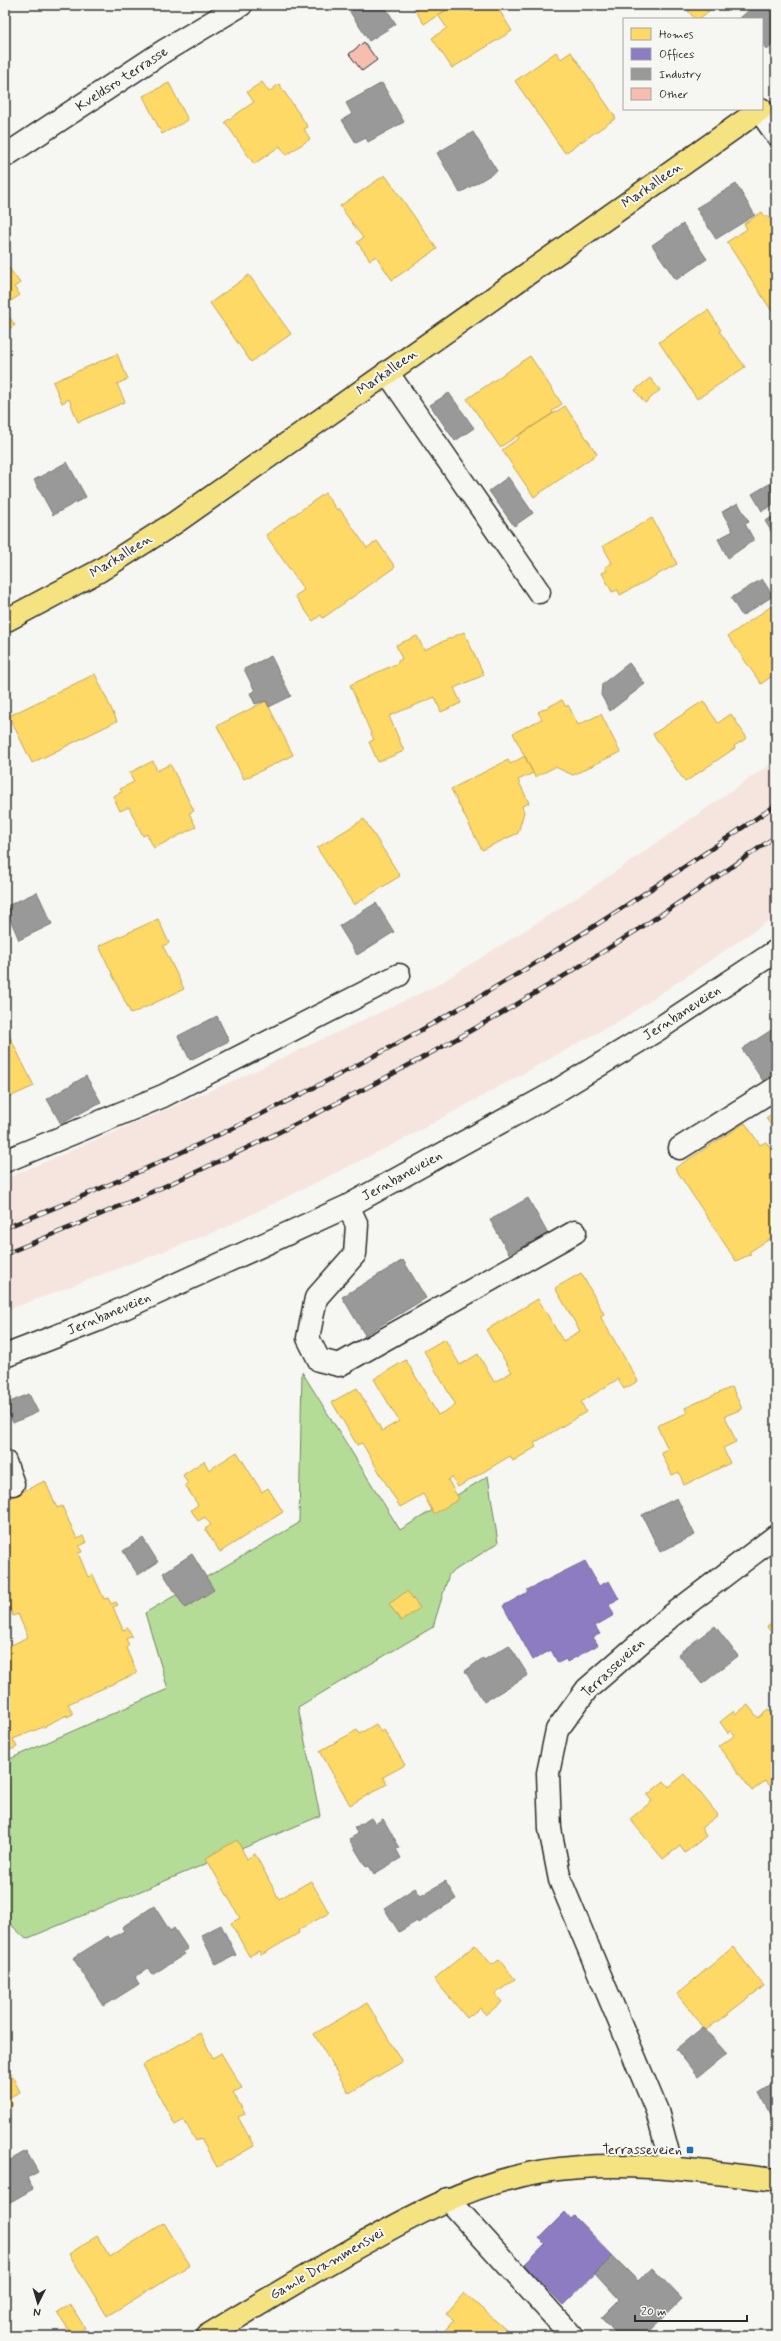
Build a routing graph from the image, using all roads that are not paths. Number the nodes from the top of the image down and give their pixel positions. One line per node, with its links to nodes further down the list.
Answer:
1 (242, 5): 5 (street, Kveldsro terrasse)
2 (765, 106): 4 (street)
3 (759, 110): 6 (main road, Markalleen)
4 (776, 134)
5 (5, 156)
6 (387, 372): 7 (street); 8 (main road, Markalleen)
7 (539, 592)
8 (5, 621)
9 (776, 951): 14 (street, Jernbaneveien)
10 (399, 975): 13 (street)
11 (776, 1088): 12 (street)
12 (680, 1148)
13 (5, 1161)
14 (348, 1206): 15 (street); 16 (street, Jernbaneveien)
15 (575, 1232)
16 (5, 1356)
17 (5, 1462): 18 (street)
18 (14, 1484)
19 (776, 1536): 20 (street, Terrasseveien)
20 (672, 2168): 21 (main road, Gamle Drammensvei); 22 (main road, Gamle Drammensvei)
21 (776, 2180)
22 (448, 2199): 23 (main road, Gamle Drammensvei); 24 (street)
23 (209, 2335)
24 (572, 2336)

